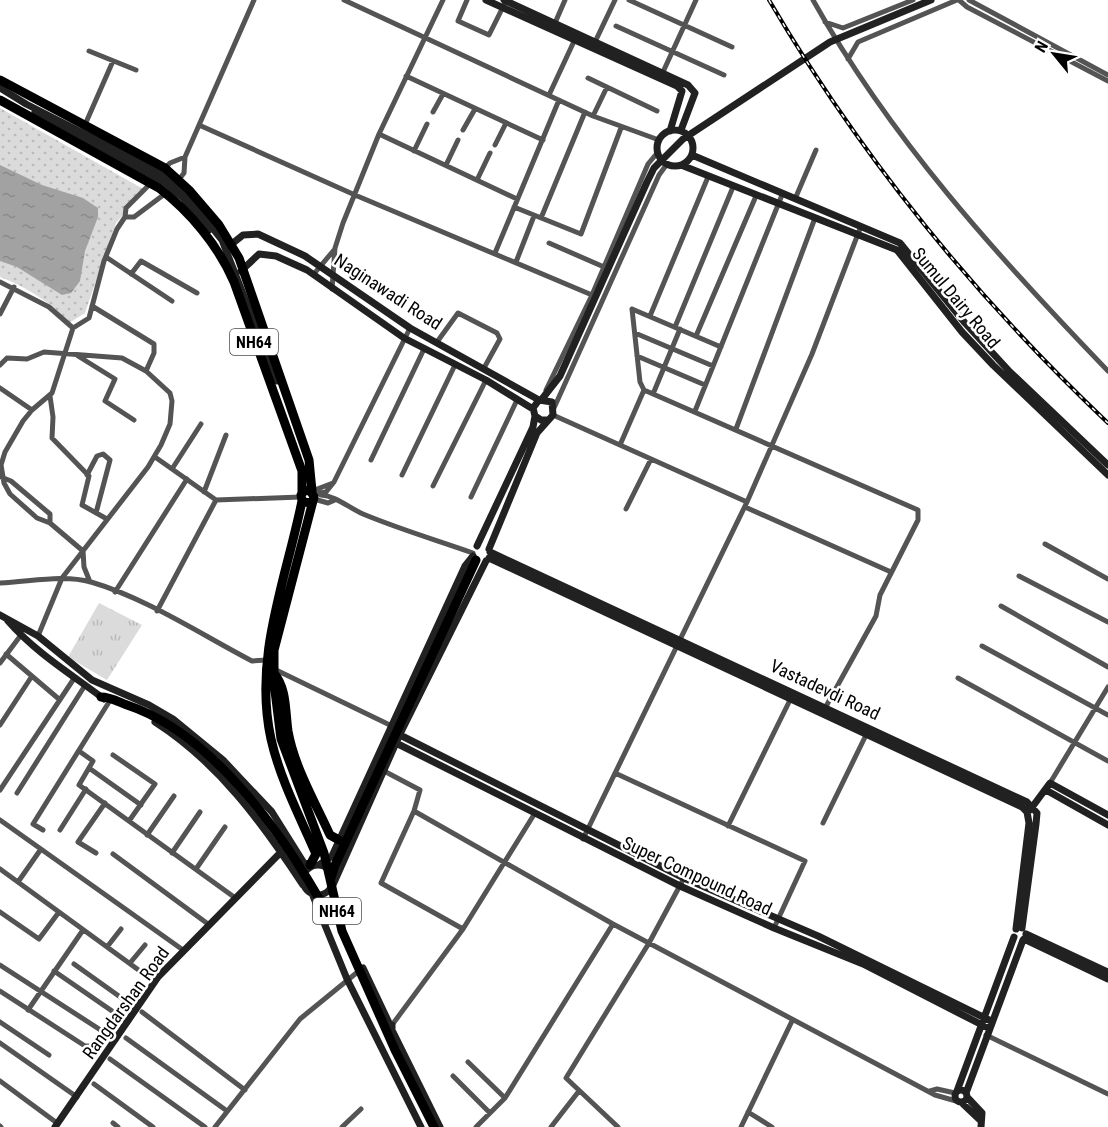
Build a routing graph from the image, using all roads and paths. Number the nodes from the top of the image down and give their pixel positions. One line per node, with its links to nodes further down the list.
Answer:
1 (254, 0): 50 (street)
2 (344, 0): 21 (street)
3 (443, 0): 21 (street)
4 (467, 0): 15 (street)
5 (486, 0): 15 (street)
6 (565, 0): 17 (street)
7 (615, 0): 22 (street)
8 (629, 0): 19 (street)
9 (696, 0): 19 (street)
10 (813, 0): 16 (street)
11 (913, 0): 16 (street)
12 (931, 0): 128 (street)
13 (958, 0): 26 (street); 35 (street)
14 (969, 0): 31 (street)
15 (504, 3): 17 (street); 20 (street)
16 (825, 22): 26 (street)
17 (555, 23): 20 (street)
18 (616, 26): 25 (street)
19 (684, 26): 23 (street); 25 (street)
20 (575, 37): 22 (street); 39 (street); 55 (street)
21 (426, 38): 32 (street); 39 (street)
22 (596, 42): 29 (street)
23 (732, 47)
24 (89, 51): 27 (street)
25 (673, 51): 29 (street); 30 (street)
26 (848, 59): 127 (street)
27 (113, 62): 28 (street); 52 (street)
28 (136, 70)
29 (663, 72): 54 (street)
30 (724, 75)
31 (1108, 75)
32 (406, 76): 38 (street); 56 (street)
33 (588, 78): 36 (street)
34 (0, 80): 52 (highway, NH64)
35 (1108, 81)
36 (607, 87): 44 (street); 47 (street)
37 (0, 88): 42 (street)
38 (443, 93): 43 (street); 45 (street)
39 (549, 95): 41 (street)
40 (0, 100): 70 (highway, NH64)
41 (559, 100): 46 (street); 58 (street)
42 (24, 103): 52 (street); 70 (street)
43 (475, 109): 48 (street); 53 (street)
44 (657, 111)
45 (433, 112)
46 (585, 112): 47 (street); 85 (street)
47 (593, 116): 51 (street)
48 (506, 123): 58 (street); 60 (street)
49 (427, 124): 62 (street)
50 (199, 125): 66 (street); 75 (street)
51 (621, 128): 59 (street); 85 (street)
52 (83, 129): 70 (highway, NH64)
53 (464, 130)
54 (681, 130): 55 (street); 65 (street)
55 (670, 131): 59 (street)
56 (379, 134): 62 (street); 75 (street)
57 (458, 140): 68 (street)
58 (543, 140): 78 (street)
59 (659, 140): 63 (street)
60 (495, 145)
61 (816, 150): 79 (street)
62 (414, 151): 68 (street)
63 (658, 152): 67 (street); 94 (street)
64 (490, 153): 72 (street)
65 (692, 155): 69 (street); 76 (street)
66 (184, 157): 70 (street); 73 (street)
67 (667, 164): 69 (street); 140 (street)
68 (446, 165): 72 (street)
69 (681, 165): 71 (street, Sumul Dairy Road)
70 (158, 175): 73 (highway, NH64); 73 (highway, NH64); 83 (street)
71 (708, 177): 74 (street, Sumul Dairy Road); 107 (street)
72 (477, 180): 78 (street)
73 (173, 186): 83 (street); 89 (highway, NH64); 89 (highway, NH64)
74 (733, 187): 77 (street, Sumul Dairy Road); 110 (street)
75 (355, 195): 88 (street); 90 (street)
76 (782, 195): 79 (street); 80 (street)
77 (756, 196): 80 (street, Sumul Dairy Road); 112 (street)
78 (518, 199): 81 (street)
79 (795, 199): 86 (street)
80 (778, 204): 84 (street, Sumul Dairy Road); 115 (street)
81 (514, 207): 82 (street); 90 (street)
82 (534, 216): 85 (street); 92 (street)
83 (125, 217): 91 (street)
84 (815, 218): 86 (street, Sumul Dairy Road); 143 (street)
85 (541, 219)
86 (860, 230): 145 (street, Sumul Dairy Road); 147 (street)
87 (549, 243): 94 (street)
88 (335, 248): 93 (street); 98 (street)
89 (225, 249): 93 (street, Naginawadi Road); 97 (highway, NH64); 97 (highway, NH64)
90 (495, 253): 92 (street)
91 (106, 257): 95 (street); 105 (street)
92 (516, 262): 103 (street)
93 (320, 265): 96 (street); 98 (street, Naginawadi Road)
94 (604, 267): 103 (street)
95 (130, 274): 102 (street); 104 (street)
96 (313, 274): 97 (street, Naginawadi Road); 101 (street, Naginawadi Road)
97 (237, 275): 153 (highway, NH64); 153 (street); 153 (highway, NH64)
98 (333, 275): 101 (street); 109 (street, Naginawadi Road)
99 (0, 282): 100 (street)
100 (14, 288): 106 (street); 108 (street)
101 (332, 289): 113 (street, Naginawadi Road)
102 (196, 293)
103 (592, 295): 136 (street)
104 (171, 301)
105 (92, 306): 108 (street); 126 (street)
106 (0, 314)
107 (650, 316): 110 (street); 111 (street)
108 (73, 328): 118 (street)
109 (410, 328): 113 (street); 114 (street, Naginawadi Road)
110 (678, 328): 112 (street); 116 (street)
111 (635, 333): 116 (street); 120 (street)
112 (696, 336): 115 (street)
113 (404, 338): 117 (street, Naginawadi Road); 161 (street)
114 (436, 342): 125 (street, Naginawadi Road); 125 (street)
115 (721, 347): 123 (street)
116 (672, 348): 123 (street); 124 (street)
117 (424, 349): 122 (street, Naginawadi Road); 150 (street)
118 (63, 353): 119 (street); 121 (street); 134 (street)
119 (76, 355): 126 (street); 141 (street)
120 (638, 356): 124 (street); 132 (street)
121 (0, 365)
122 (456, 365): 129 (street, Naginawadi Road); 155 (street)
123 (713, 366): 130 (street)
124 (664, 367): 130 (street); 133 (street)
125 (484, 368): 136 (street, Naginawadi Road)
126 (146, 371): 148 (street)
127 (1108, 371)
128 (560, 376): 136 (street); 140 (street)
129 (486, 380): 135 (street, Naginawadi Road); 159 (street)
130 (705, 385): 138 (street)
131 (0, 388): 137 (street)
132 (644, 390): 133 (street); 146 (street)
133 (653, 394): 138 (street)
134 (50, 396): 137 (street); 154 (street)
135 (517, 400): 139 (street, Naginawadi Road); 162 (street)
136 (541, 400): 139 (street); 140 (street, Naginawadi Road)
137 (32, 410): 157 (street)
138 (695, 411): 143 (street)
139 (534, 412): 140 (street, Naginawadi Road); 171 (street)
140 (552, 412): 146 (street); 172 (street)
141 (135, 420)
142 (201, 424): 152 (street)
143 (736, 429): 147 (street)
144 (226, 435): 160 (street)
145 (1069, 438): 151 (street); 156 (street, Sumul Dairy Road)
146 (620, 445): 149 (street)
147 (772, 445): 164 (street); 173 (street)
148 (155, 457): 152 (street); 167 (street)
149 (651, 459): 164 (street); 165 (street)
150 (371, 460)
151 (1108, 465)
152 (172, 469): 158 (street)
153 (306, 472): 161 (highway, NH64)
154 (87, 475): 166 (street); 166 (street)
155 (402, 475)
156 (1108, 475)
157 (1, 477): 168 (street); 168 (street)
158 (187, 479): 160 (street); 179 (street)
159 (433, 486)
160 (204, 492): 163 (street)
161 (308, 497): 163 (street); 171 (street); 189 (highway, NH64); 193 (highway, NH64)
162 (471, 497)
163 (216, 500): 181 (street)
164 (746, 505): 173 (street); 186 (street)
165 (626, 509)
166 (96, 513): 167 (street)
167 (107, 519): 170 (street)
168 (50, 523): 170 (street)
169 (1045, 544): 176 (street)
170 (83, 551): 175 (street); 177 (street)
171 (475, 554): 172 (street); 172 (street); 205 (street); 251 (highway)
172 (488, 555): 186 (street, Vastadevdi Road); 207 (street)
173 (891, 572): 202 (street)
174 (1019, 576): 183 (street)
175 (62, 578): 177 (street); 178 (street); 185 (street)
176 (1108, 579)
177 (90, 582): 179 (street)
178 (0, 583)
179 (116, 592): 181 (street)
180 (1001, 606): 191 (street)
181 (157, 611): 189 (street)
182 (3, 617): 184 (street); 185 (street)
183 (1108, 622)
184 (21, 635): 188 (street); 195 (street)
185 (38, 636): 246 (street)
186 (680, 642): 198 (street, Vastadevdi Road); 202 (street, Vastadevdi Road); 214 (street)
187 (982, 646): 201 (street)
188 (6, 654): 190 (street); 192 (street)
189 (267, 660): 193 (highway, NH64)
190 (0, 663)
191 (1108, 667)
192 (32, 676): 199 (street); 204 (street)
193 (272, 677): 205 (street); 239 (highway); 246 (highway); 251 (highway, NH64); 258 (highway, NH64)
194 (958, 678): 208 (street)
195 (73, 680): 196 (street); 199 (street)
196 (84, 687): 200 (street); 218 (street)
197 (1108, 687): 201 (street)
198 (791, 698): 202 (street, Vastadevdi Road); 232 (street)
199 (60, 700): 217 (street)
200 (109, 700): 209 (street); 241 (street); 258 (highway)
201 (1095, 709): 203 (street); 208 (street)
202 (824, 710): 206 (street, Vastadevdi Road); 222 (street, Vastadevdi Road)
203 (1108, 715)
204 (0, 725)
205 (392, 726): 207 (street); 239 (street)
206 (867, 733): 226 (street, Vastadevdi Road); 230 (street)
207 (400, 736): 213 (street); 225 (street, Super Compound Road); 234 (street, Super Compound Road)
208 (1076, 743): 211 (street); 215 (street)
209 (79, 751): 212 (street); 235 (street)
210 (113, 755): 221 (street)
211 (1108, 761)
212 (89, 768): 216 (street); 221 (street)
213 (384, 771): 223 (street); 251 (street)
214 (615, 772): 232 (street); 234 (street)
215 (1048, 787): 222 (street); 227 (street); 231 (street)
216 (86, 789): 220 (street); 236 (street)
217 (0, 790)
218 (17, 793)
219 (174, 796): 237 (street)
220 (105, 803): 229 (street); 242 (street)
221 (141, 805): 229 (street)
222 (1033, 807): 226 (street); 266 (street)
223 (414, 811): 245 (street); 264 (street)
224 (200, 813): 243 (street)
225 (535, 813): 238 (street, Super Compound Road); 245 (street)
226 (1027, 813): 266 (street)
227 (1108, 815)
228 (0, 820): 240 (street)
229 (129, 821): 237 (street)
230 (823, 823)
231 (1108, 825)
232 (728, 826): 259 (street)
233 (225, 827): 248 (street)
234 (587, 829): 238 (street); 249 (street, Super Compound Road)
235 (43, 830)
236 (60, 830)
237 (147, 835): 243 (street)
238 (582, 839): 253 (street, Super Compound Road)
239 (339, 840): 246 (street)
240 (41, 849): 250 (street); 270 (street)
241 (281, 852): 252 (street); 255 (street, Rangdarshan Road)
242 (96, 853)
243 (172, 853): 248 (street)
244 (113, 854): 260 (street)
245 (505, 864): 261 (street); 264 (street)
246 (315, 865): 251 (street); 252 (street)
247 (0, 869): 250 (street)
248 (196, 869): 255 (street)
249 (684, 878): 253 (street); 259 (street, Super Compound Road)
250 (18, 882): 257 (street)
251 (332, 884): 254 (street); 274 (street); 318 (highway, NH64)
252 (303, 885): 254 (street)
253 (680, 886): 262 (street, Super Compound Road); 267 (street)
254 (313, 895): 278 (street)
255 (234, 897): 260 (street, Rangdarshan Road)
256 (0, 912): 257 (street)
257 (59, 912): 265 (street)
258 (333, 918): 317 (highway, NH64)
259 (779, 918): 262 (street); 284 (street, Super Compound Road)
260 (208, 924): 270 (street, Rangdarshan Road)
261 (613, 924): 267 (street); 305 (street)
262 (774, 928): 284 (street, Super Compound Road)
263 (121, 929): 269 (street)
264 (463, 929): 288 (street)
265 (83, 930): 269 (street); 275 (street)
266 (1021, 934): 276 (street); 277 (street); 284 (street); 289 (street)
267 (649, 943): 285 (street); 301 (street)
268 (145, 945): 271 (street)
269 (107, 947): 271 (street)
270 (183, 950): 279 (street, Rangdarshan Road)
271 (130, 963): 279 (street)
272 (74, 964): 283 (street)
273 (0, 965): 280 (street)
274 (363, 968): 278 (street); 288 (street)
275 (54, 971): 280 (street); 287 (street)
276 (1108, 972)
277 (1108, 979)
278 (347, 980): 300 (street); 316 (street)
279 (155, 982): 283 (street, Rangdarshan Road)
280 (41, 990): 282 (street); 290 (street)
281 (0, 991): 282 (street)
282 (28, 1010): 290 (street)
283 (140, 1010): 287 (street, Rangdarshan Road); 300 (street)
284 (981, 1020): 289 (street, Super Compound Road); 303 (street)
285 (792, 1021): 303 (street); 308 (street)
286 (0, 1022): 294 (street)
287 (128, 1022): 292 (street, Rangdarshan Road)
288 (392, 1026): 319 (street)
289 (988, 1028): 302 (street); 303 (street)
290 (104, 1033): 292 (street)
291 (126, 1038): 307 (street)
292 (116, 1040): 304 (street, Rangdarshan Road)
293 (0, 1043): 304 (street)
294 (49, 1055)
295 (110, 1059): 314 (street)
296 (468, 1062): 305 (street)
297 (453, 1076): 309 (street)
298 (0, 1081): 311 (street)
299 (94, 1084): 313 (street)
300 (244, 1090): 307 (street)
301 (579, 1091): 321 (street); 322 (street)
302 (1107, 1092)
303 (961, 1096): 310 (street)
304 (77, 1097): 311 (street, Rangdarshan Road)
305 (505, 1098): 309 (street)
306 (361, 1109): 312 (street)
307 (227, 1111): 315 (street)
308 (748, 1112): 323 (street); 324 (street)
309 (490, 1113): 320 (street)
310 (981, 1124)
311 (56, 1125)
312 (346, 1126)
313 (153, 1127)
314 (205, 1127)
315 (215, 1127)
316 (421, 1127)
317 (428, 1127)
318 (435, 1127)
319 (440, 1127)
320 (477, 1127)
321 (550, 1127)
322 (618, 1127)
323 (741, 1127)
324 (772, 1127)

